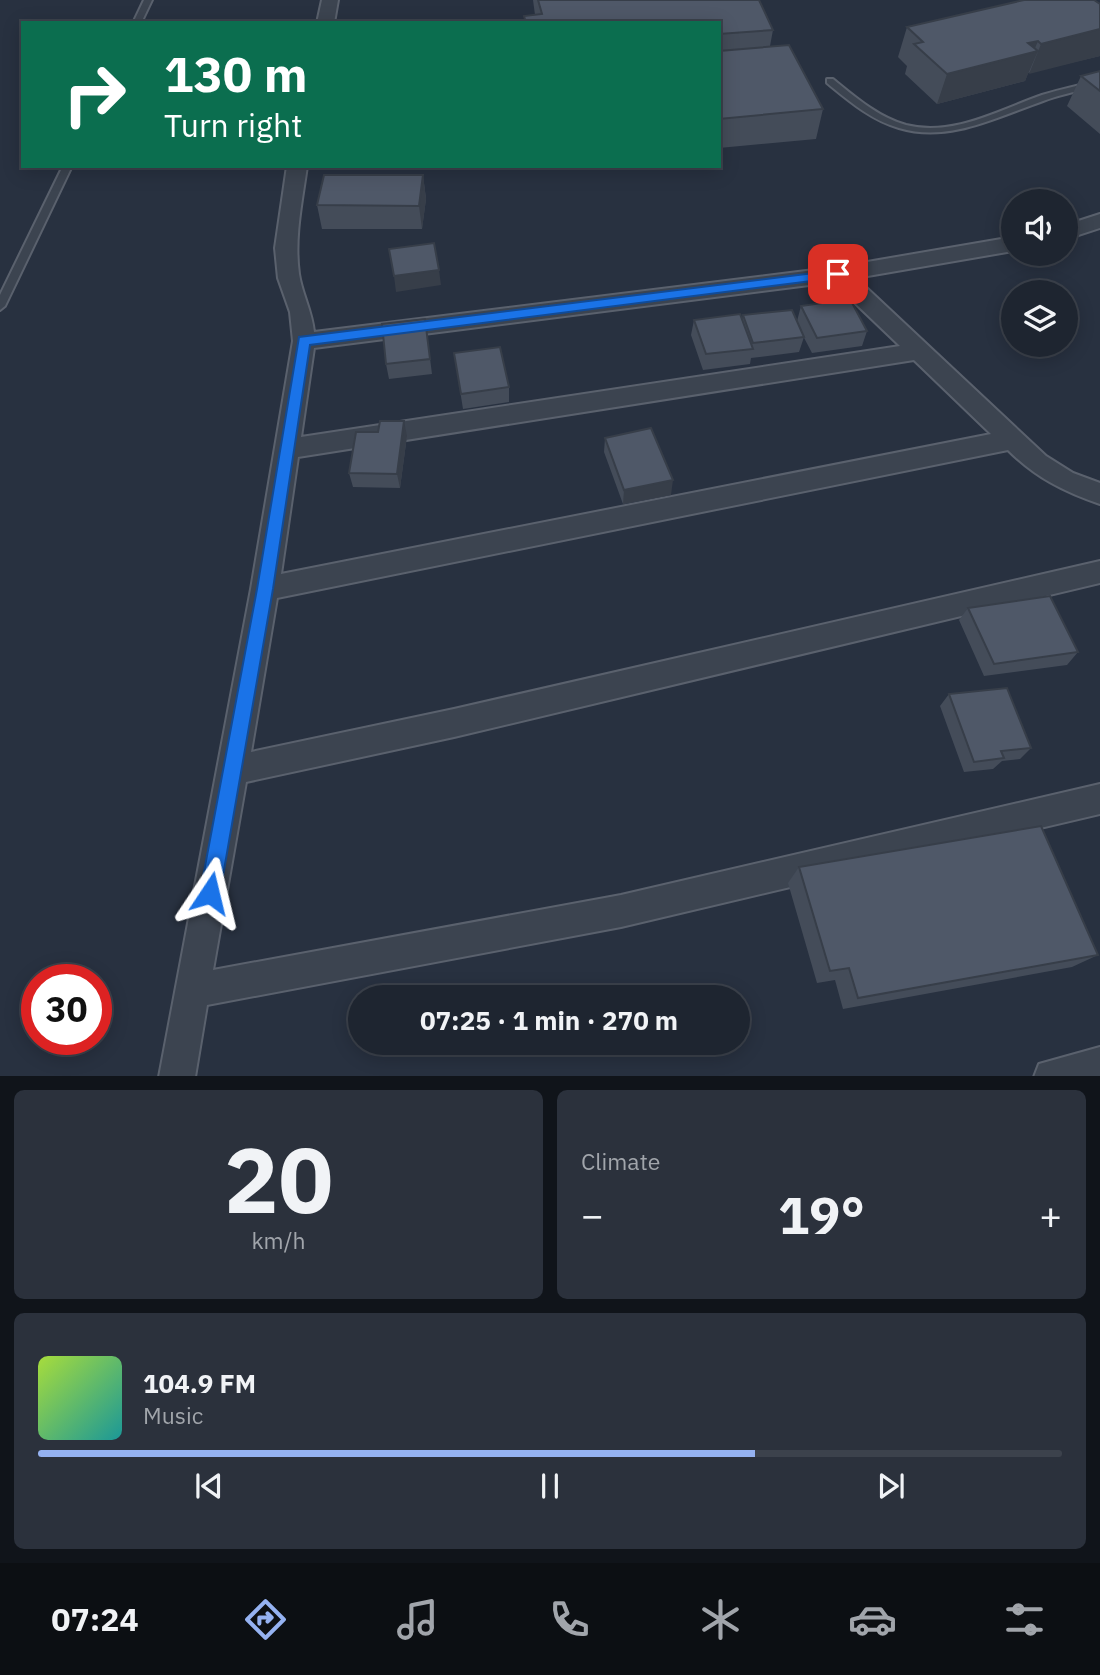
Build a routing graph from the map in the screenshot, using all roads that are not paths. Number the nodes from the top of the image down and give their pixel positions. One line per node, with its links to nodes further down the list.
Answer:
1 (148, 0): 3 (lane)
2 (330, 0): 4 (street)
3 (138, 21)
4 (325, 21)
5 (830, 81): 6 (lane)
6 (1100, 83)
7 (67, 168): 13 (lane)
8 (297, 168): 14 (street)
9 (1100, 221): 10 (street)
10 (1078, 228)
11 (1001, 246): 12 (street)
12 (838, 274): 14 (street); 15 (street)
13 (0, 306)
14 (304, 341): 17 (street)
15 (920, 351): 16 (street); 17 (street)
16 (1010, 440): 18 (street); 20 (street)
17 (288, 449): 20 (street)
18 (1100, 494)
19 (1100, 572): 21 (street)
20 (265, 589): 21 (street)
21 (232, 770): 23 (street)
22 (1100, 799): 23 (street)
23 (192, 991): 25 (street)
24 (1100, 1065): 26 (street)
25 (177, 1076)
26 (1052, 1076)

